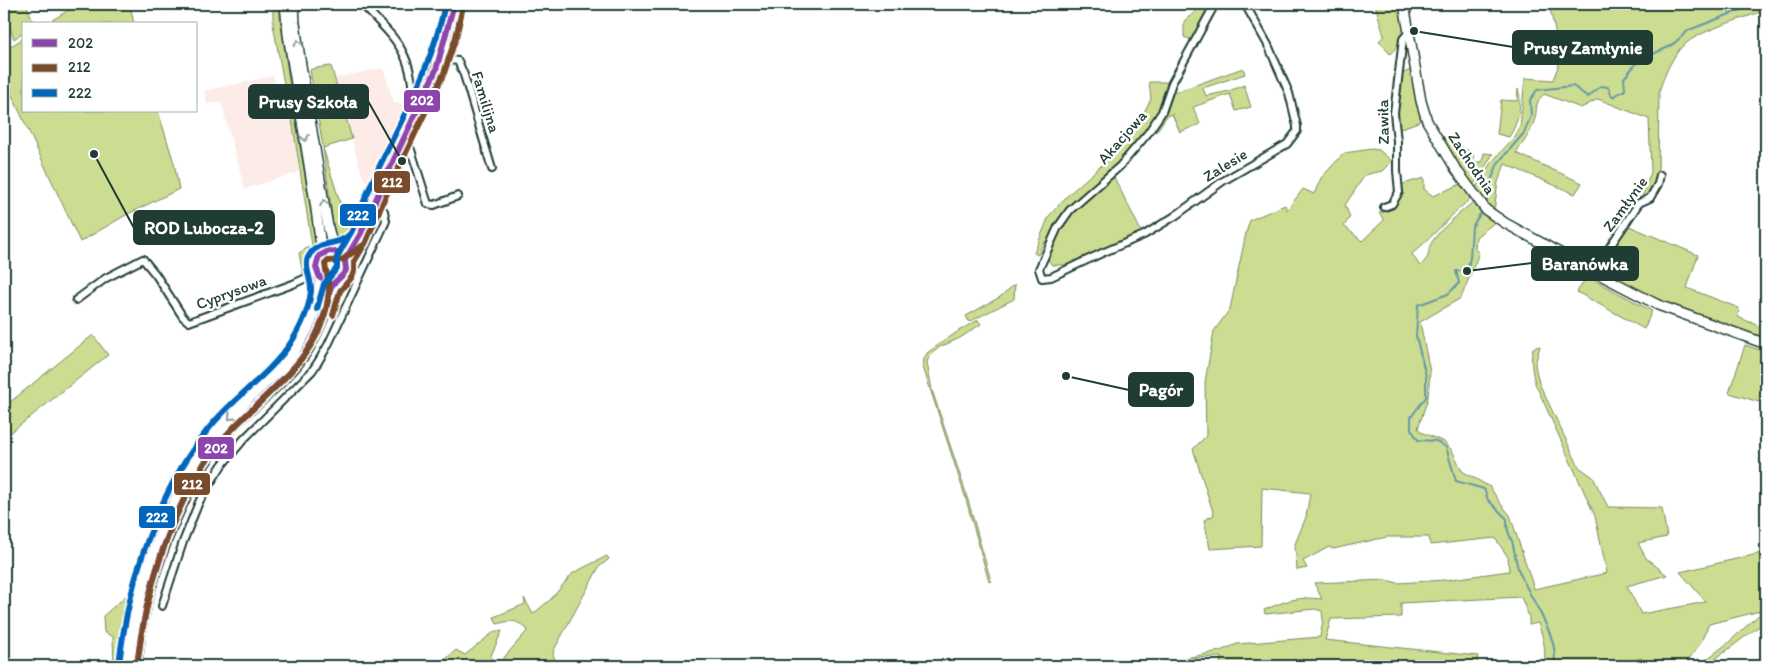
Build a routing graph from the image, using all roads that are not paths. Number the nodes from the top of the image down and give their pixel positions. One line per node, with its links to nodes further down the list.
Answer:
1 (285, 4): 19 (main road, one-way to 19)
2 (294, 4): 18 (main road, one-way to 2)
3 (362, 4): 10 (street)
4 (454, 4): 9 (main road)
5 (1215, 4): 23 (street, Akacjowa)
6 (1245, 4): 23 (street, Zalesie)
7 (1404, 4): 8 (main road, Zachodnia)
8 (1409, 32): 16 (street, Zawiła); 21 (main road, Zachodnia)
9 (440, 59): 10 (main road); 12 (street, Familijna)
10 (418, 110): 11 (main road)
11 (402, 143): 14 (street); 15 (main road)
12 (492, 170)
13 (1660, 175): 21 (street, Zamłynie)
14 (458, 196)
15 (373, 204): 17 (main road); 27 (street)
16 (1384, 207)
17 (357, 240): 18 (main road); 20 (main road)
18 (336, 252): 19 (main road); 20 (main road)
19 (322, 254): 22 (main road)
20 (345, 260): 24 (main road)
21 (1589, 269): 26 (main road, Zachodnia)
22 (319, 275): 24 (main road); 25 (street, Cyprysowa); 28 (main road, one-way to 28)
23 (1042, 278)
24 (336, 281): 29 (main road)
25 (76, 300)
26 (1766, 344)
27 (162, 606)
28 (128, 666)
29 (137, 666)

